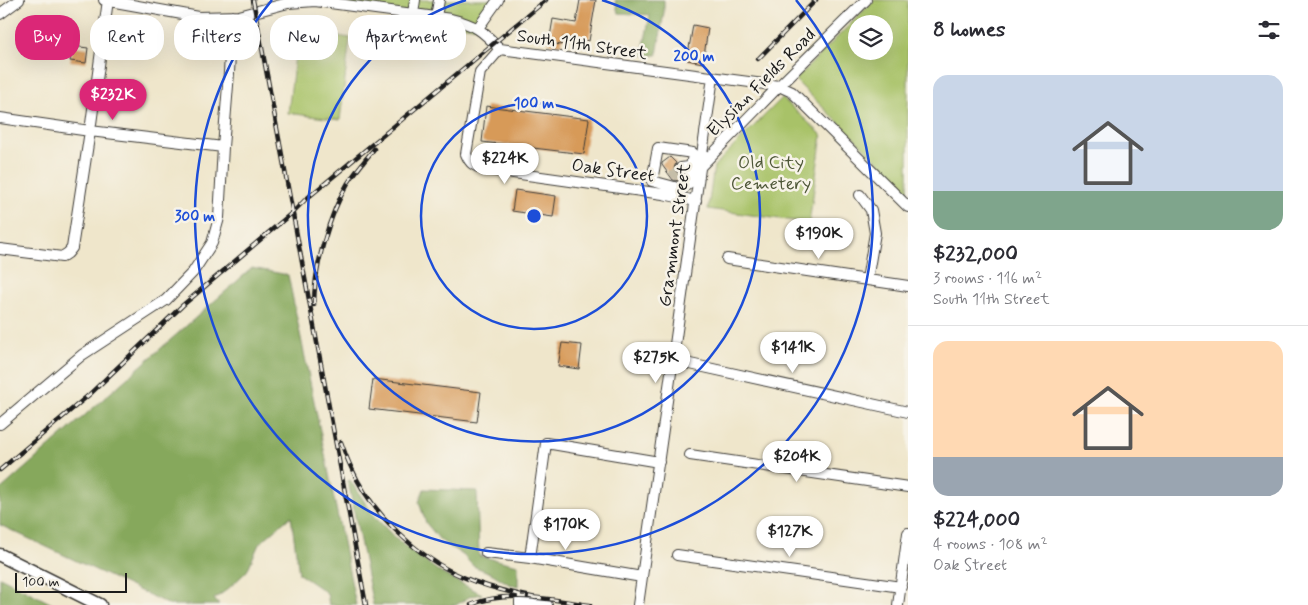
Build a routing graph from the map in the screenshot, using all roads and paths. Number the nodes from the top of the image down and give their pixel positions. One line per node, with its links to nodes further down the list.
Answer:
1 (19, 0): 12 (street)
2 (104, 0): 3 (street)
3 (108, 0): 14 (street); 25 (street)
4 (393, 0): 11 (street)
5 (415, 0): 13 (street)
6 (439, 0): 17 (street)
7 (498, 0): 19 (street)
8 (866, 0): 23 (street, Elysian Fields Road)
9 (288, 2): 10 (street); 15 (street)
10 (369, 4): 11 (street)
11 (391, 11): 13 (street)
12 (0, 14)
13 (413, 14): 16 (street)
14 (188, 15)
15 (242, 15)
16 (421, 15)
17 (436, 15)
18 (466, 22): 19 (street)
19 (478, 28): 20 (street)
20 (500, 49): 22 (street, South 11th Street); 29 (street, Oak Street)
21 (230, 60): 26 (street)
22 (713, 78): 23 (street, South 11th Street); 27 (street, Grammont Street)
23 (779, 86): 27 (street, Elysian Fields Road); 32 (street)
24 (0, 118): 25 (street)
25 (90, 131): 26 (street); 33 (street)
26 (223, 147): 39 (street)
27 (696, 166): 28 (street); 29 (street); 29 (street); 31 (street, Grammont Street)
28 (681, 168)
29 (667, 185): 31 (street, Oak Street)
30 (860, 195): 35 (street)
31 (696, 201): 37 (street, Grammont Street)
32 (908, 207)
33 (0, 249)
34 (727, 259): 35 (street)
35 (867, 280): 36 (street)
36 (908, 286)
37 (672, 360): 38 (street); 41 (street, Grammont Street)
38 (908, 412)
39 (0, 424)
40 (690, 455): 42 (street)
41 (659, 462): 47 (street); 48 (street, Grammont Street)
42 (908, 487)
43 (908, 535): 49 (street)
44 (486, 553): 47 (street)
45 (0, 555): 51 (main road)
46 (677, 555): 49 (street)
47 (530, 558): 48 (street)
48 (642, 577): 53 (street, Grammont Street)
49 (901, 587): 54 (street)
50 (520, 603): 52 (street)
51 (100, 605)
52 (547, 605)
53 (638, 605)
54 (898, 605)

